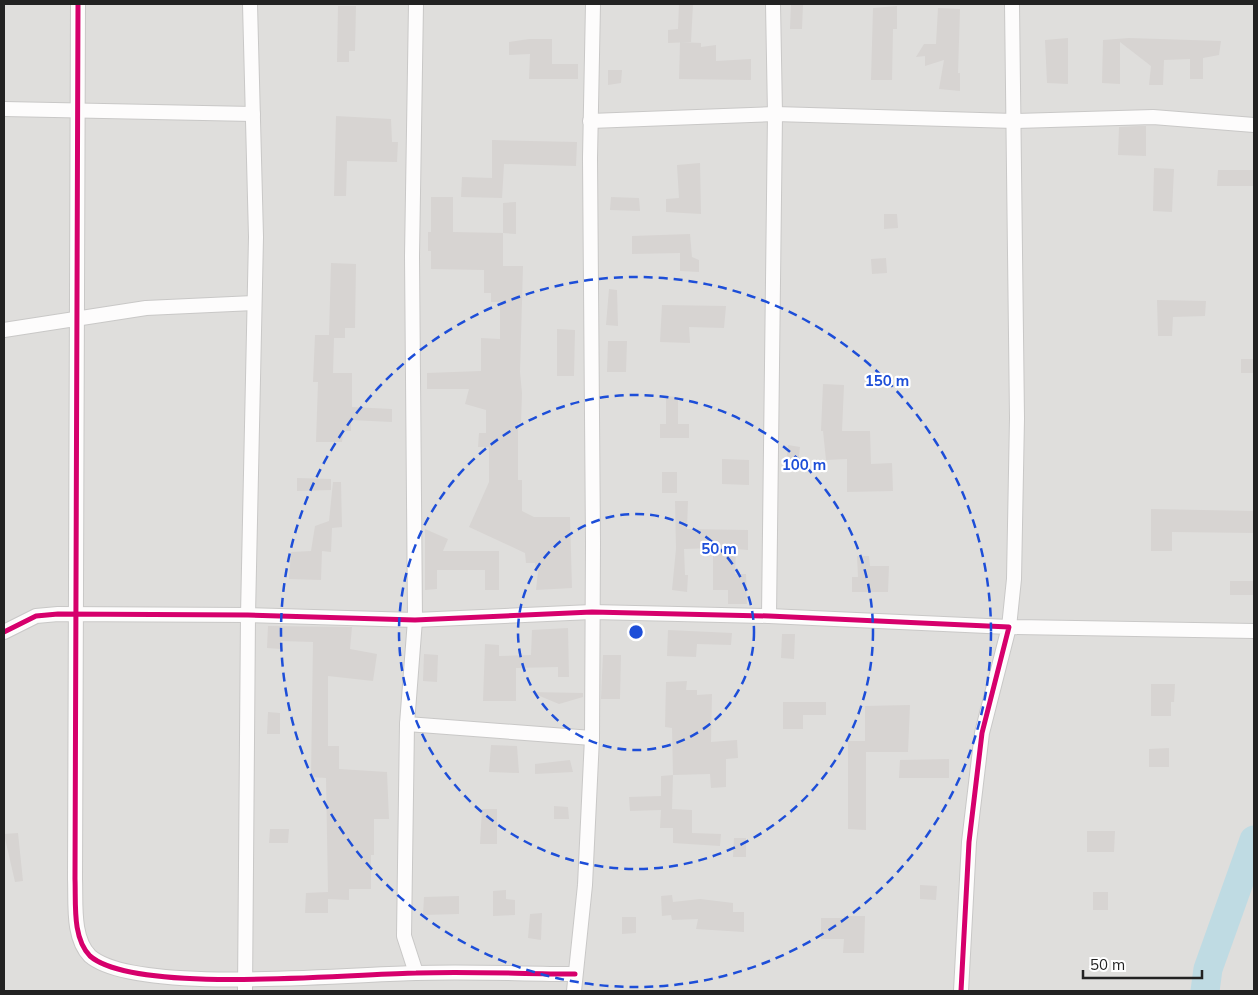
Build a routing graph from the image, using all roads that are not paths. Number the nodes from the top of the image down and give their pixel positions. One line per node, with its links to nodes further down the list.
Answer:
1 (78, 4): 8 (street)
2 (250, 4): 9 (street)
3 (416, 4): 21 (street)
4 (593, 4): 11 (street)
5 (772, 4): 10 (street)
6 (1012, 4): 12 (street)
7 (4, 109): 8 (street)
8 (76, 110): 9 (street); 15 (street)
9 (254, 114): 14 (street)
10 (774, 114): 11 (street); 12 (street); 20 (street)
11 (590, 120): 17 (street)
12 (1014, 121): 13 (street); 22 (street)
13 (1254, 125)
14 (254, 303): 15 (street); 19 (street)
15 (78, 320): 16 (street); 18 (street)
16 (4, 330)
17 (592, 612): 20 (street); 21 (street); 26 (street)
18 (75, 614): 19 (street); 24 (street); 29 (street)
19 (248, 615): 21 (street); 29 (street)
20 (769, 616): 22 (street)
21 (415, 620): 25 (street)
22 (1009, 627): 23 (street); 31 (street)
23 (1254, 631)
24 (4, 632)
25 (407, 724): 26 (street); 27 (street)
26 (592, 738): 28 (street)
27 (416, 973): 28 (street); 29 (street)
28 (575, 974): 30 (street)
29 (245, 987)
30 (574, 991)
31 (961, 991)

